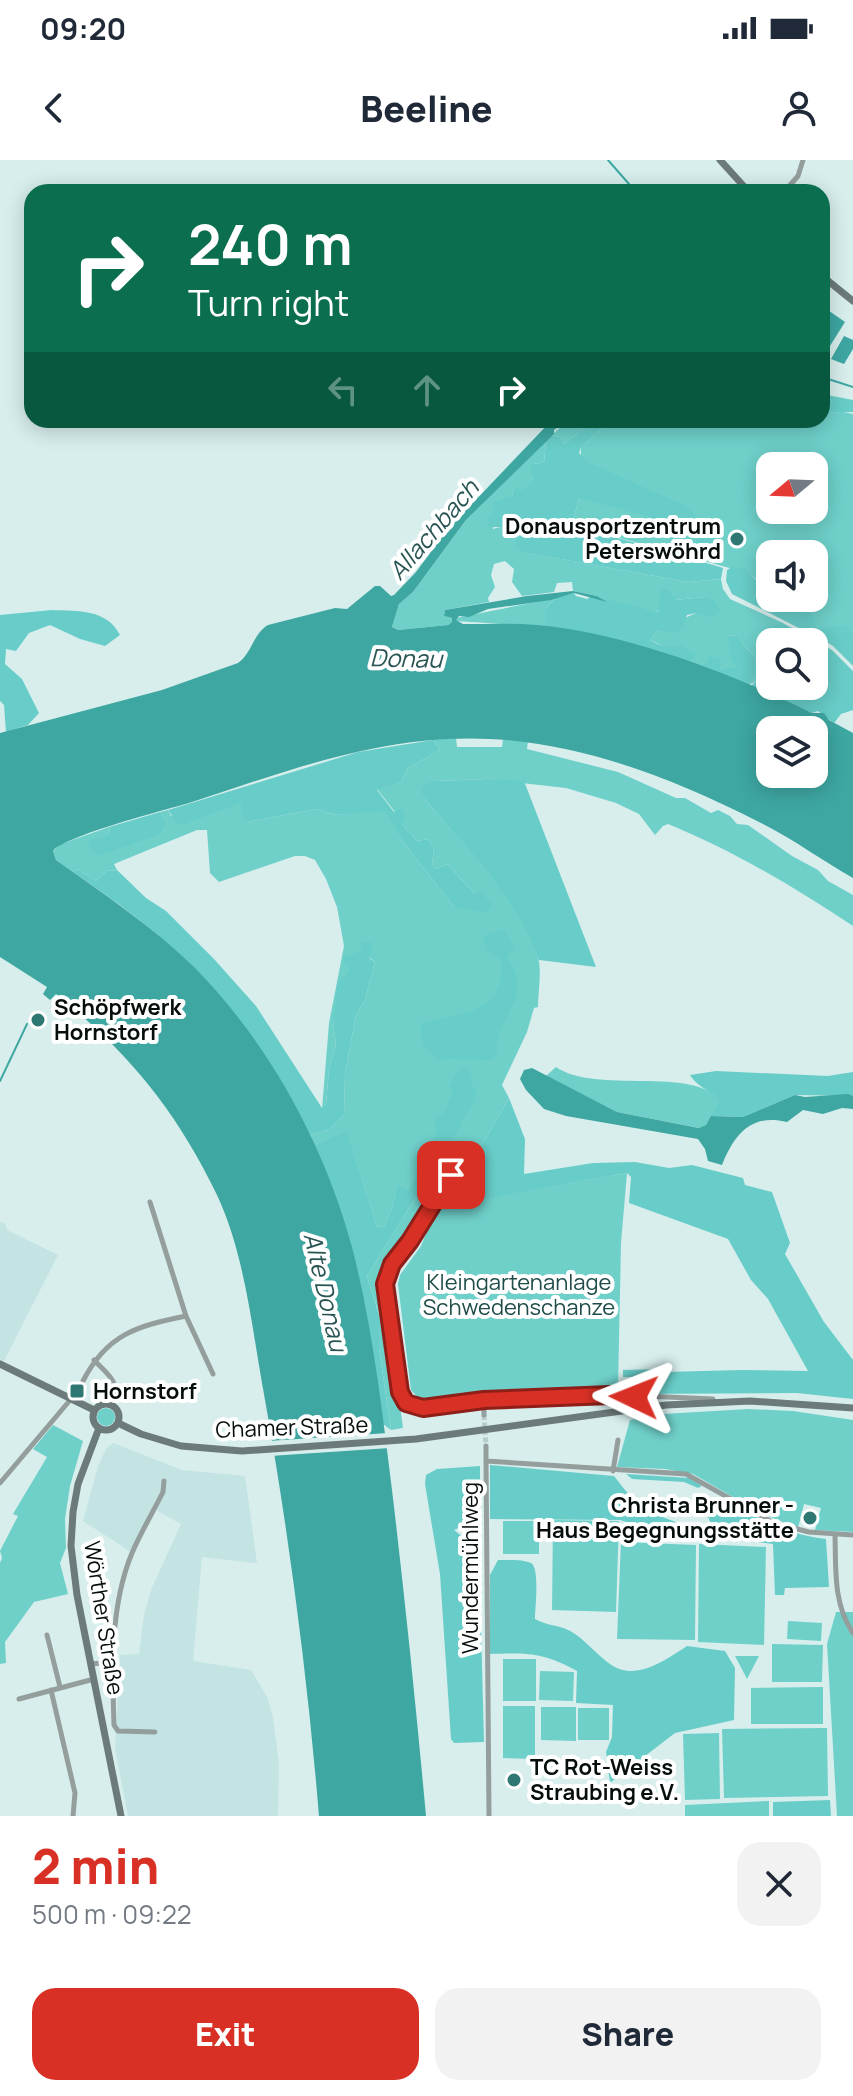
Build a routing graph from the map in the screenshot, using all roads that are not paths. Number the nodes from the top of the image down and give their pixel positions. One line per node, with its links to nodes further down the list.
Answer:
1 (720, 160): 3 (main road)
2 (803, 160): 4 (street)
3 (742, 184)
4 (791, 184)
5 (830, 282): 6 (main road)
6 (853, 301)
7 (451, 1175): 15 (street)
8 (150, 1202): 9 (street)
9 (186, 1316): 10 (street); 12 (street)
10 (94, 1360): 13 (street); 17 (street)
11 (0, 1364): 14 (main road)
12 (213, 1374)
13 (83, 1381)
14 (71, 1399): 19 (main road); 28 (street)
15 (484, 1400): 16 (street); 20 (street)
16 (750, 1401): 18 (main road, Chamer Straße); 21 (main road, Chamer Straße)
17 (111, 1405): 19 (main road); 21 (main road)
18 (853, 1408)
19 (92, 1409): 22 (main road)
20 (484, 1415)
21 (118, 1423): 22 (main road)
22 (99, 1428): 34 (main road, Wörther Straße)
23 (618, 1440): 26 (street)
24 (486, 1446): 25 (street)
25 (486, 1461): 26 (street, Wundermühlweg); 42 (street, Wundermühlweg)
26 (613, 1471): 29 (street, Wundermühlweg)
27 (164, 1481): 33 (street)
28 (0, 1483)
29 (835, 1535): 30 (street, Wundermühlweg); 31 (street)
30 (853, 1535)
31 (853, 1633)
32 (47, 1635): 36 (street)
33 (113, 1662): 34 (street); 39 (street)
34 (91, 1664): 35 (main road, Wörther Straße)
35 (94, 1679): 36 (street); 41 (main road, Wörther Straße)
36 (60, 1687): 37 (street)
37 (51, 1690): 38 (street); 40 (street)
38 (19, 1699)
39 (155, 1732)
40 (73, 1816)
41 (121, 1816)
42 (489, 1816)

